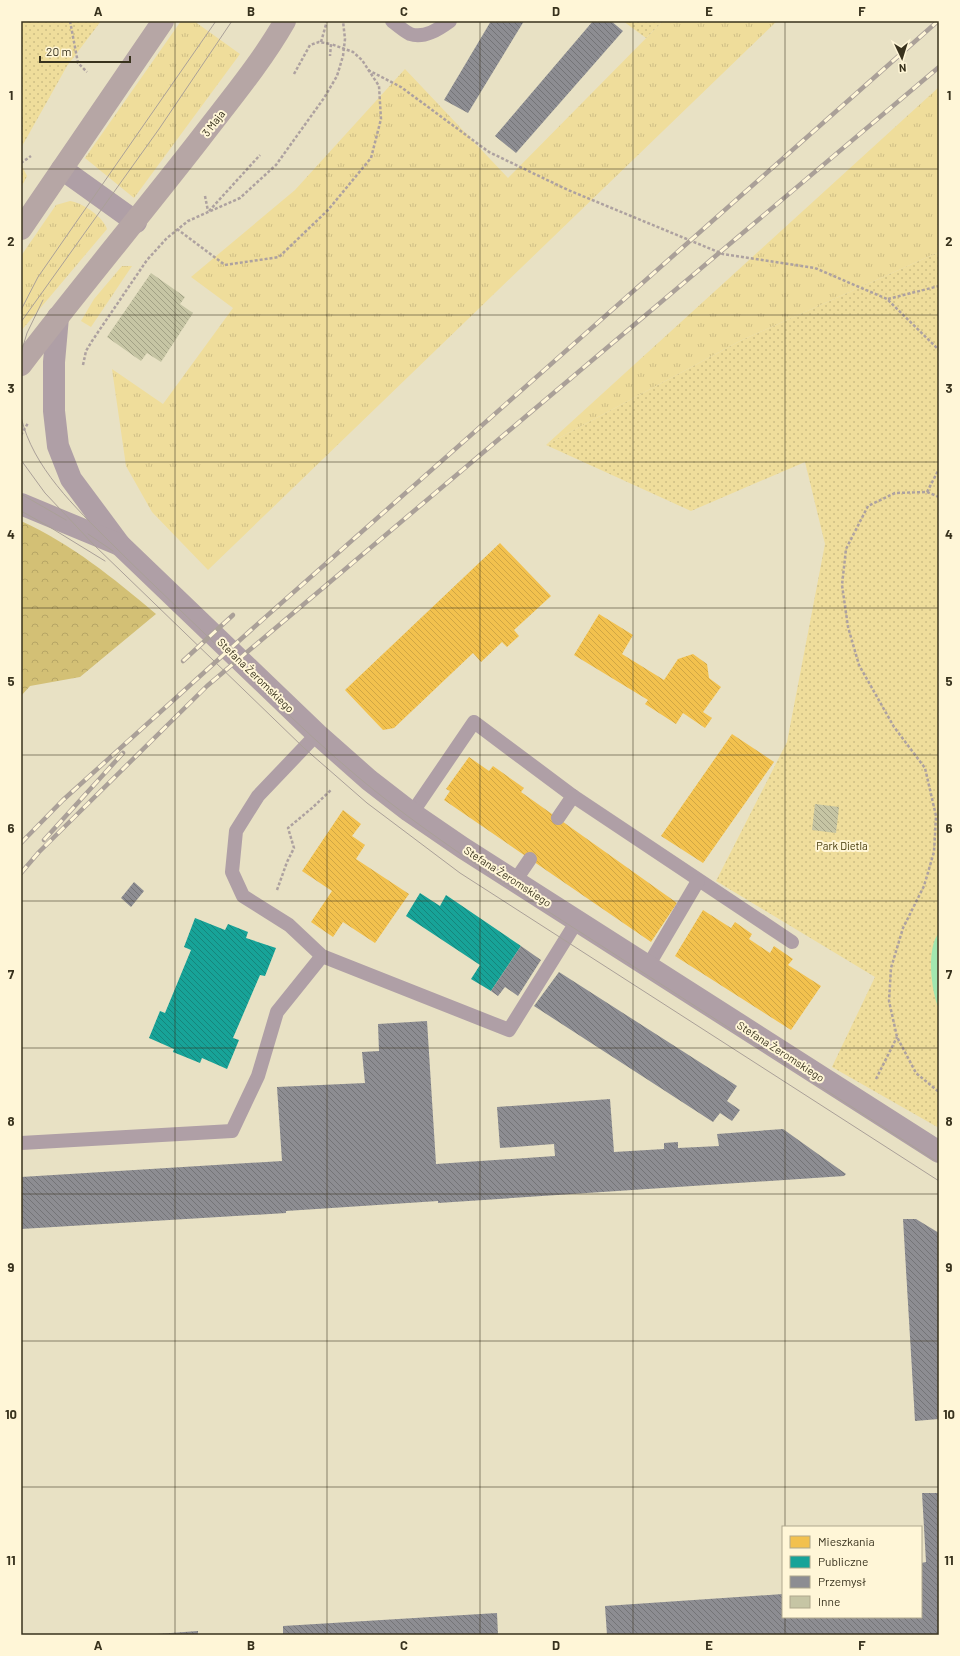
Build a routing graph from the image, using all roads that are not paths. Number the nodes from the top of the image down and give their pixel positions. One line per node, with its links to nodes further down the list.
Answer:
1 (163, 21): 5 (main road)
2 (285, 21): 6 (main road, 3 Maja)
3 (392, 21): 4 (lane)
4 (450, 21)
5 (62, 169): 6 (street); 7 (main road)
6 (136, 222): 8 (main road, 3 Maja)
7 (21, 229)
8 (58, 317): 9 (main road, 3 Maja); 11 (street, Stefana Żeromskiego)
9 (21, 365)
10 (21, 504): 11 (street, Stefana Żeromskiego)
11 (120, 545): 12 (street, Stefana Żeromskiego)
12 (317, 734): 14 (street, Stefana Żeromskiego); 21 (lane)
13 (573, 796): 14 (lane); 15 (lane); 18 (lane)
14 (412, 813): 17 (street, Stefana Żeromskiego)
15 (558, 818)
16 (530, 859): 17 (lane)
17 (515, 881): 19 (street, Stefana Żeromskiego)
18 (698, 881): 20 (lane); 22 (lane)
19 (578, 921): 21 (lane); 22 (street, Stefana Żeromskiego)
20 (792, 942)
21 (322, 956): 23 (lane)
22 (648, 966): 24 (street, Stefana Żeromskiego)
23 (21, 1142)
24 (939, 1152)

